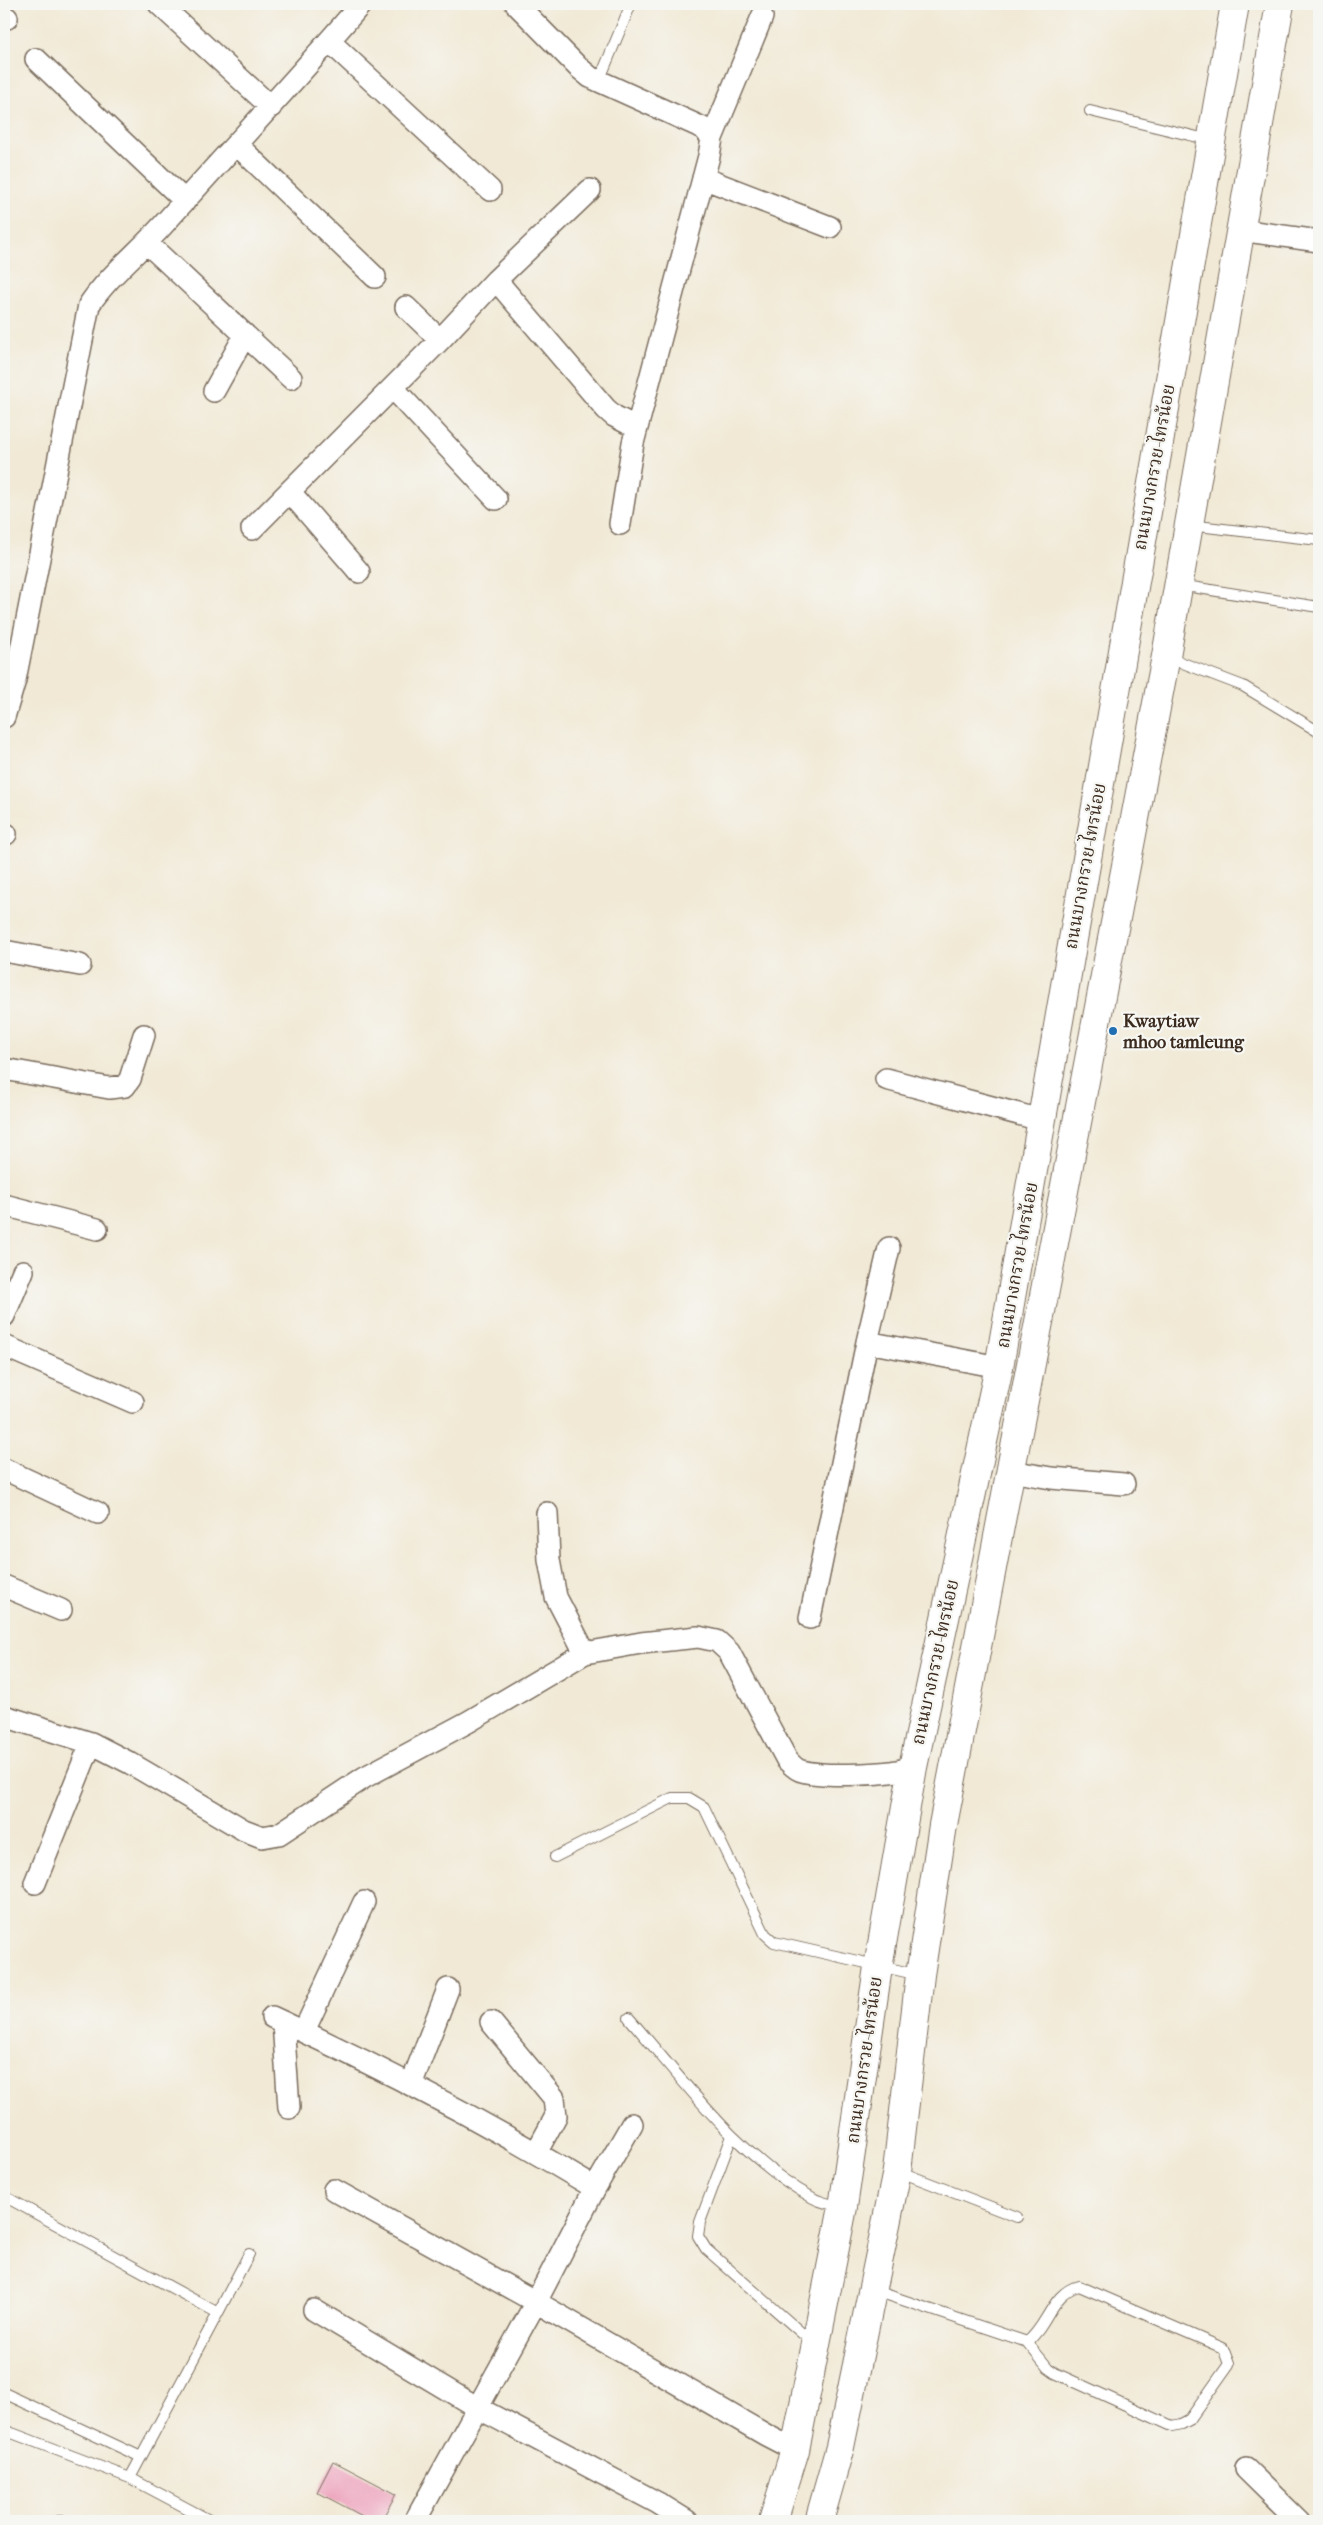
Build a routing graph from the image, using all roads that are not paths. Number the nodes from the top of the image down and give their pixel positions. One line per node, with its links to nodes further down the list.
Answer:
1 (159, 4): 11 (street)
2 (361, 4): 8 (street)
3 (516, 4): 10 (street)
4 (631, 4): 10 (lane)
5 (1233, 13): 7 (main road); 14 (main road, ถนนบางกรวย-ไทรน้อย)
6 (762, 17): 13 (street)
7 (1277, 17): 21 (main road, ถนนบางกรวย-ไทรน้อย)
8 (329, 41): 11 (street); 17 (street)
9 (36, 59): 19 (street)
10 (599, 81): 13 (street)
11 (271, 107): 15 (street)
12 (1090, 111): 14 (lane)
13 (712, 138): 16 (street)
14 (1211, 140): 50 (main road, ถนนบางกรวย-ไทรน้อย)
15 (236, 144): 19 (street); 24 (street)
16 (703, 178): 20 (street); 32 (street)
17 (490, 190)
18 (590, 190): 25 (street)
19 (185, 201): 23 (street)
20 (830, 227)
21 (1240, 230): 22 (street); 36 (main road, ถนนบางกรวย-ไทรน้อย)
22 (1319, 241)
23 (147, 243): 27 (street); 43 (street)
24 (375, 277)
25 (496, 280): 28 (street); 32 (street)
26 (406, 307): 28 (street)
27 (245, 335): 29 (street); 31 (street)
28 (440, 340): 30 (street)
29 (291, 378)
30 (393, 388): 33 (street); 34 (street)
31 (214, 391)
32 (637, 428): 35 (street)
33 (290, 492): 37 (street); 39 (street)
34 (496, 499)
35 (620, 524)
36 (1188, 525): 38 (lane); 40 (main road, ถนนบางกรวย-ไทรน้อย)
37 (252, 530)
38 (1319, 540)
39 (359, 572)
40 (1178, 585): 41 (lane); 42 (main road, ถนนบางกรวย-ไทรน้อย)
41 (1319, 607)
42 (1166, 656): 44 (lane); 61 (main road, ถนนบางกรวย-ไทรน้อย)
43 (4, 717)
44 (1319, 732)
45 (4, 951): 46 (street)
46 (80, 965)
47 (144, 1035): 48 (street)
48 (4, 1069)
49 (886, 1079): 50 (street)
50 (1041, 1120): 58 (main road, ถนนบางกรวย-ไทรน้อย)
51 (4, 1205): 52 (street)
52 (97, 1229)
53 (889, 1248): 56 (street)
54 (23, 1272): 55 (street)
55 (4, 1316)
56 (867, 1342): 58 (street); 67 (street)
57 (4, 1346): 59 (street)
58 (999, 1367): 71 (main road, ถนนบางกรวย-ไทรน้อย)
59 (133, 1402)
60 (4, 1469): 63 (street)
61 (1011, 1472): 62 (street); 76 (main road, ถนนบางกรวย-ไทรน้อย)
62 (1124, 1484)
63 (98, 1513)
64 (547, 1513): 68 (street)
65 (4, 1586): 66 (street)
66 (61, 1610)
67 (810, 1618)
68 (585, 1654): 70 (street); 71 (street)
69 (4, 1716): 70 (street)
70 (91, 1743): 73 (street)
71 (912, 1767): 75 (main road, ถนนบางกรวย-ไทรน้อย)
72 (555, 1857): 75 (lane)
73 (35, 1883)
74 (364, 1902): 80 (street)
75 (878, 1967): 76 (lane); 90 (main road, ถนนบางกรวย-ไทรน้อย)
76 (920, 1975): 86 (main road, ถนนบางกรวย-ไทรน้อย)
77 (448, 1989): 81 (street)
78 (629, 2018): 84 (lane)
79 (491, 2022): 85 (street)
80 (304, 2031): 81 (street); 82 (street)
81 (411, 2085): 85 (street)
82 (289, 2108)
83 (632, 2124): 87 (street)
84 (732, 2136): 90 (lane); 98 (lane)
85 (536, 2153): 87 (street)
86 (897, 2171): 91 (lane); 93 (main road, ถนนบางกรวย-ไทรน้อย)
87 (595, 2188): 94 (street)
88 (334, 2190): 94 (street)
89 (4, 2196): 96 (lane)
90 (843, 2207): 98 (main road, ถนนบางกรวย-ไทรน้อย)
91 (1017, 2217)
92 (249, 2254): 96 (lane)
93 (872, 2290): 97 (lane); 112 (main road, ถนนบางกรวย-ไทรน้อย)
94 (536, 2302): 100 (street); 102 (street)
95 (314, 2310): 100 (street)
96 (218, 2313): 103 (lane)
97 (1027, 2342): 97 (lane)
98 (816, 2345): 102 (main road, ถนนบางกรวย-ไทรน้อย)
99 (4, 2393): 103 (lane)
100 (478, 2408): 109 (street); 110 (street)
101 (4, 2430): 105 (lane)
102 (795, 2450): 111 (main road, ถนนบางกรวย-ไทรน้อย)
103 (141, 2457): 105 (lane)
104 (1246, 2469): 113 (street)
105 (130, 2478): 108 (lane)
106 (58, 2521): 107 (lane)
107 (71, 2521)
108 (211, 2521)
109 (416, 2521)
110 (687, 2521)
111 (773, 2521)
112 (819, 2521)
113 (1299, 2521)

